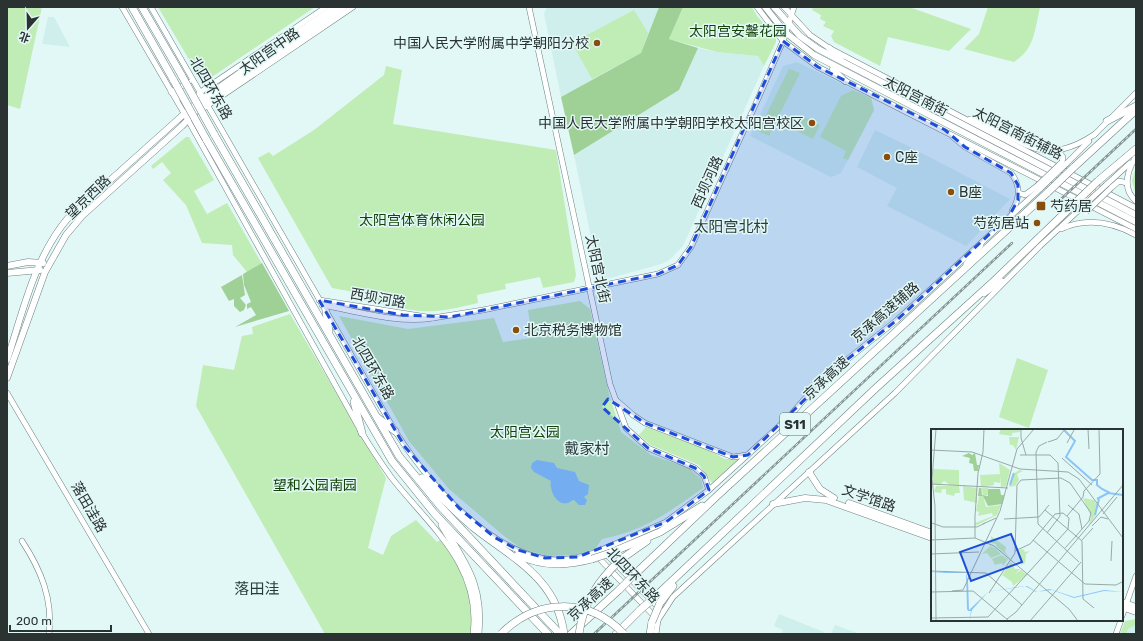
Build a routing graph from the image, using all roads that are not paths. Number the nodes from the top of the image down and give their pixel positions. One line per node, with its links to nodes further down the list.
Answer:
1 (122, 7): 28 (street)
2 (132, 7): 79 (highway, 北四环东路, bridge)
3 (142, 7): 76 (highway, 北四环东路, bridge)
4 (151, 7): 26 (street, 北四环东路)
5 (326, 7): 18 (street, 太阳宫中路)
6 (335, 7): 20 (main road, 太阳宫中路)
7 (344, 7): 23 (main road, 太阳宫中路)
8 (354, 7): 21 (street, 太阳宫中路)
9 (529, 7): 72 (street, 太阳宫北街)
10 (756, 7): 19 (street)
11 (765, 7): 17 (main road, 太阳宫南街)
12 (774, 7): 16 (main road, 太阳宫南街)
13 (784, 7): 15 (street, 太阳宫南街辅路)
14 (794, 7): 15 (street, 西坝河路)
15 (791, 16): 16 (street, 西坝河路); 22 (street, 太阳宫南街辅路)
16 (788, 24): 17 (street, 西坝河路); 25 (main road, 太阳宫南街)
17 (785, 32): 19 (street, 西坝河路); 24 (main road, 太阳宫南街)
18 (286, 34): 20 (street); 32 (street, 太阳宫中路)
19 (783, 41): 27 (street); 72 (street, 西坝河路)
20 (277, 47): 32 (main road, 太阳宫中路)
21 (294, 48): 23 (street); 32 (street, 太阳宫中路)
22 (829, 48): 25 (main road); 29 (street, 太阳宫南街辅路)
23 (274, 54): 32 (main road, 太阳宫中路)
24 (829, 64): 27 (main road); 52 (main road, 太阳宫南街)
25 (846, 65): 31 (main road, 太阳宫南街)
26 (192, 80): 28 (street); 32 (street, 北四环东路)
27 (845, 81): 41 (street)
28 (171, 92): 34 (street); 36 (street)
29 (913, 92): 31 (street); 37 (street, 太阳宫南街辅路)
30 (1136, 93): 39 (street, 京承高速辅路)
31 (906, 95): 48 (main road, 太阳宫南街)
32 (204, 101): 34 (main road); 34 (street, 太阳宫中路); 40 (street, 北四环东路)
33 (1136, 106): 39 (highway)
34 (194, 108): 36 (main road, 望京西路); 38 (main road, 望京西路); 40 (street)
35 (1136, 110): 70 (highway, 京承高速 / S11, bridge)
36 (184, 114): 38 (street); 64 (main road, 望京西路)
37 (958, 116): 45 (street); 48 (street, 太阳宫南街辅路)
38 (188, 120): 42 (street); 65 (main road, 望京西路)
39 (1108, 121): 43 (street, 京承高速辅路)
40 (216, 122): 42 (street); 73 (street, 北四环东路)
41 (945, 130): 52 (street); 53 (street)
42 (195, 134): 84 (street)
43 (1095, 134): 45 (street); 47 (street, 京承高速辅路)
44 (1136, 149): 74 (highway, S11, bridge)
45 (1053, 152): 47 (street)
46 (1135, 158): 49 (street); 51 (street)
47 (1064, 163): 50 (street, 京承高速辅路, bridge)
48 (1078, 181): 55 (street, 太阳宫南街辅路); 56 (main road, 太阳宫南街)
49 (1127, 183): 51 (street); 54 (street)
50 (1039, 187): 53 (street); 57 (street, 京承高速辅路)
51 (1108, 187): 58 (street, bridge); 61 (street, bridge)
52 (1068, 190): 59 (main road, 太阳宫南街); 60 (street)
53 (1019, 193): 57 (street)
54 (1136, 201)
55 (1136, 208)
56 (1136, 215)
57 (1009, 216): 62 (street, 京承高速辅路)
58 (1093, 222): 61 (street); 63 (street)
59 (1136, 222)
60 (1136, 229)
61 (1055, 232): 71 (street)
62 (987, 236): 70 (street); 85 (street, 京承高速辅路)
63 (1136, 236)
64 (39, 262): 65 (main road); 66 (main road); 67 (main road, 望京西路)
65 (48, 265): 68 (main road, 望京西路)
66 (7, 266)
67 (37, 269): 68 (main road); 69 (main road); 77 (main road, 望京西路)
68 (45, 272): 78 (main road, 望京西路)
69 (7, 273)
70 (959, 273): 89 (highway, 京承高速 / S11)
71 (1014, 273): 74 (street); 87 (street)
72 (590, 288): 73 (street, 西坝河路); 81 (street, 太阳宫北街)
73 (320, 302): 75 (street, 北四环东路)
74 (967, 306): 100 (highway, S11)
75 (326, 312): 76 (highway); 83 (street, 北四环东路)
76 (330, 337): 82 (highway, 北四环东路)
77 (7, 360)
78 (7, 378)
79 (351, 392): 84 (highway); 91 (highway)
80 (7, 393): 109 (street, 落田洼路)
81 (616, 400): 85 (street); 88 (street, 太阳宫北街)
82 (375, 416): 83 (highway); 86 (highway, 北四环东路)
83 (395, 431): 98 (street, 北四环东路)
84 (362, 433): 110 (street)
85 (748, 455): 88 (street, 京承高速辅路)
86 (399, 456): 97 (highway); 114 (highway, 北四环东路)
87 (809, 472): 90 (street); 93 (main road, 文学馆路)
88 (709, 490): 96 (street, 京承高速辅路)
89 (718, 495): 92 (highway); 107 (highway, 京承高速 / S11, bridge)
90 (773, 504): 94 (main road, 文学馆路); 103 (street)
91 (434, 512): 111 (highway); 113 (highway)
92 (660, 532): 98 (highway, bridge); 107 (highway, bridge)
93 (931, 533)
94 (931, 538)
95 (22, 541): 108 (street)
96 (602, 549): 98 (street, 京承高速辅路); 103 (street)
97 (506, 550): 98 (highway); 115 (highway)
98 (593, 556): 105 (street, 北四环东路)
99 (1136, 576): 101 (street)
100 (657, 600): 105 (highway, bridge); 116 (highway, S11, bridge)
101 (1124, 605): 102 (main road); 104 (main road)
102 (1136, 607)
103 (663, 611): 105 (street)
104 (1136, 612)
105 (655, 621): 118 (highway); 119 (street, 北四环东路)
106 (1121, 621): 120 (street)
107 (575, 633)
108 (49, 634)
109 (149, 634)
110 (473, 634)
111 (478, 634)
112 (501, 634): 117 (highway, bridge)
113 (548, 634)
114 (560, 634)
115 (564, 634)
116 (616, 634)
117 (624, 634)
118 (650, 634)
119 (656, 634)
120 (1116, 634)

